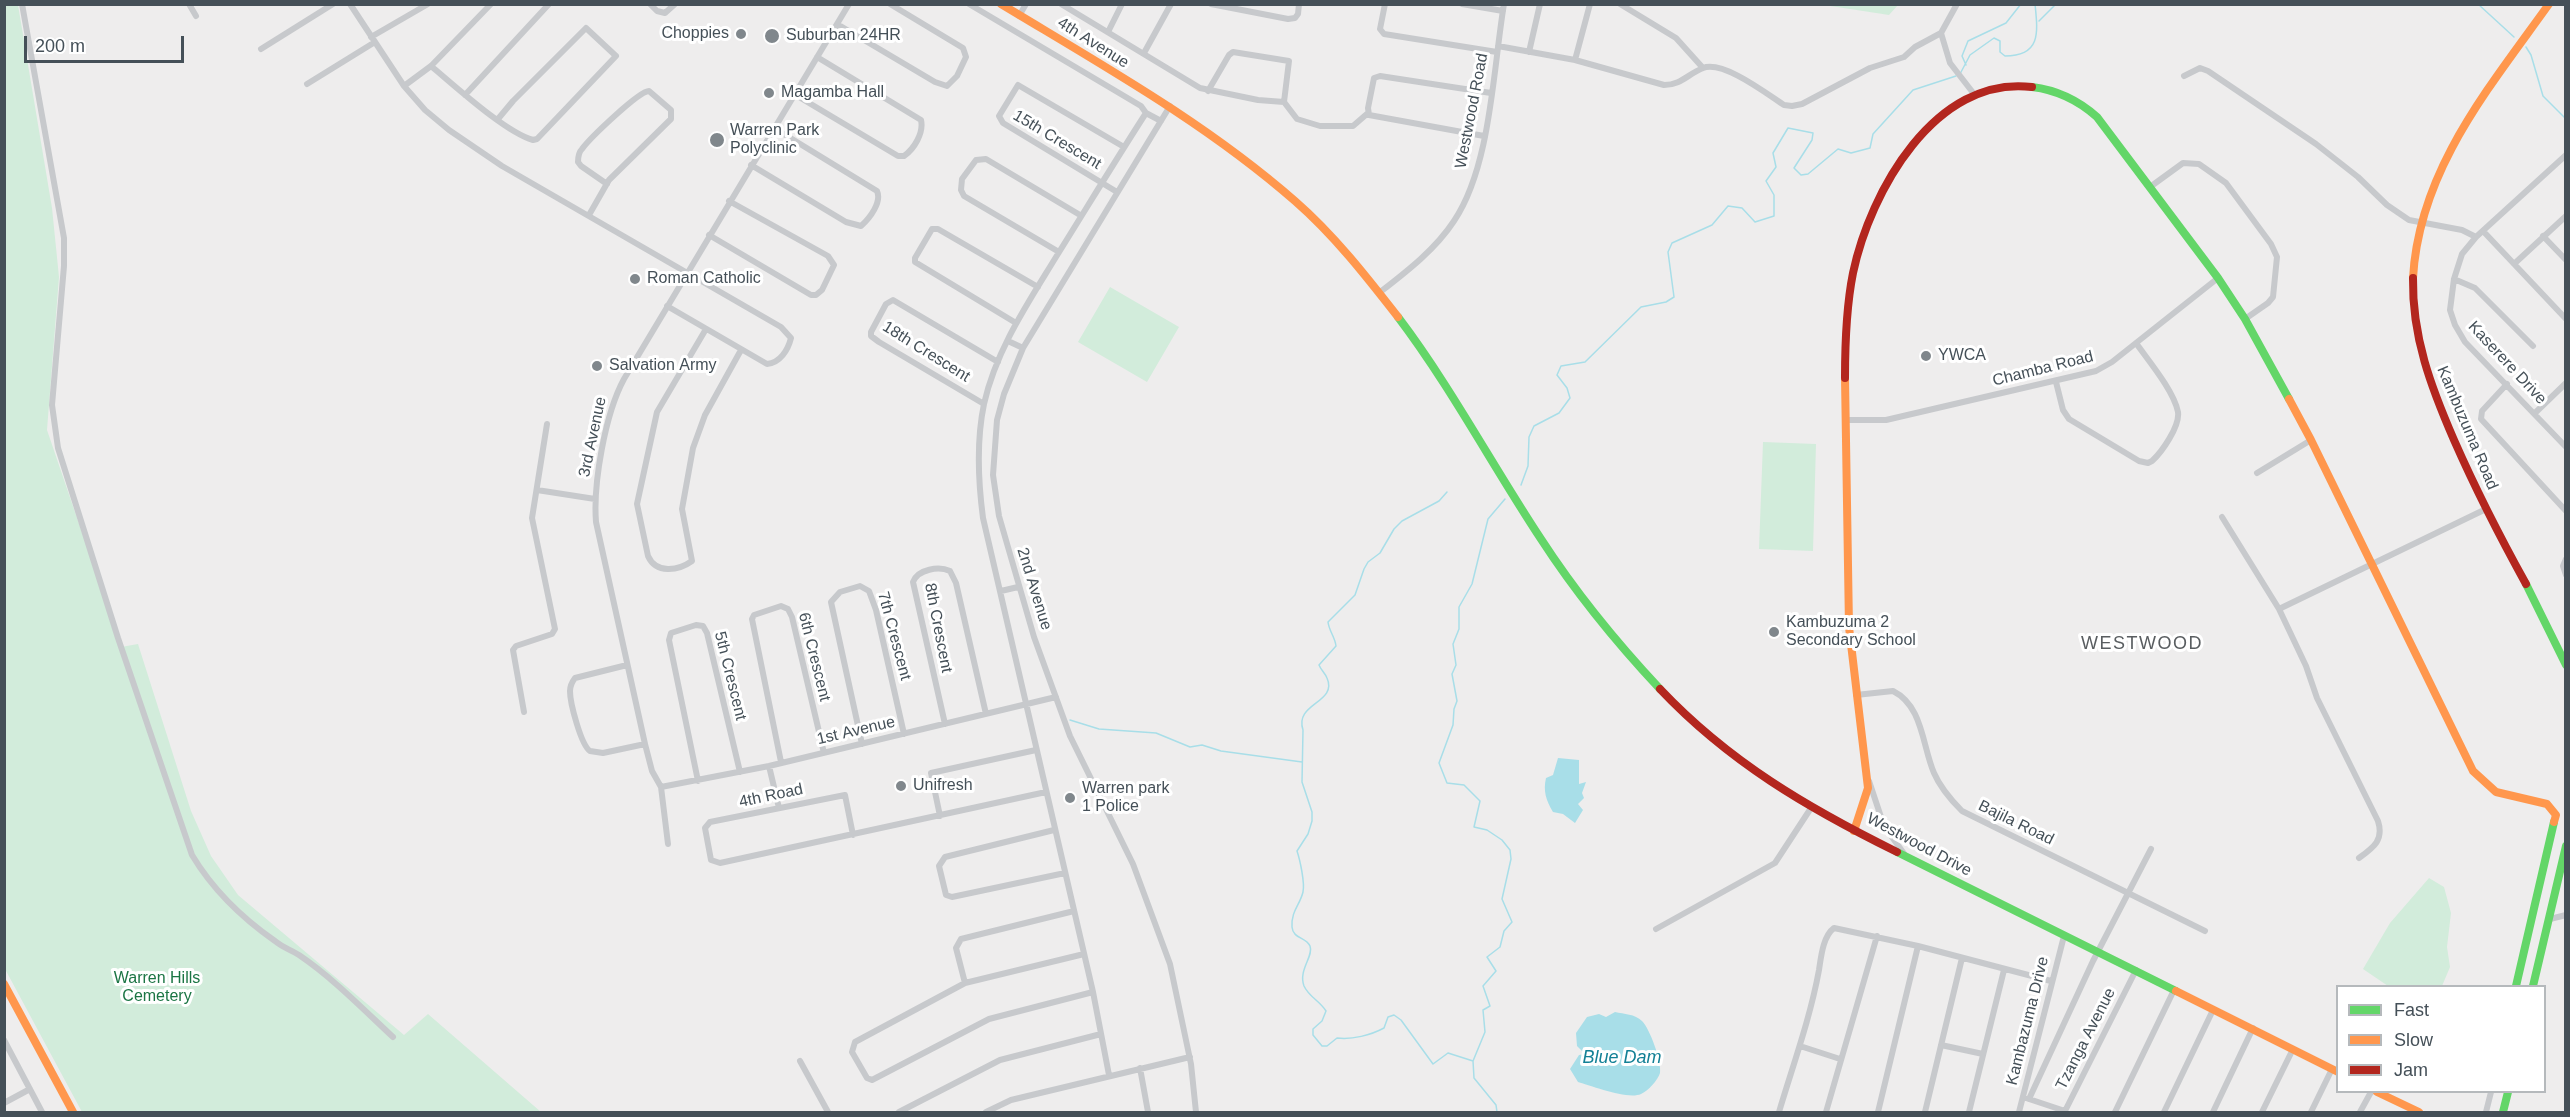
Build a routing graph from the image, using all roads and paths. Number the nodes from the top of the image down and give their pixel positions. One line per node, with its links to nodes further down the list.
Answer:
1 (22, 4): 171 (street)
2 (189, 4): 29 (street)
3 (333, 4): 35 (street)
4 (350, 4): 34 (street)
5 (428, 4): 34 (street)
6 (491, 4): 41 (street)
7 (549, 4): 50 (street)
8 (650, 4): 9 (street)
9 (675, 4)
10 (849, 4): 31 (street, 3rd Avenue)
11 (890, 4): 31 (street)
12 (969, 4): 53 (street)
13 (1001, 4): 30 (street, 4th Avenue)
14 (1026, 4): 30 (street)
15 (1061, 4): 27 (street)
16 (1122, 4): 32 (street)
17 (1171, 4): 38 (street)
18 (1211, 4): 19 (street)
19 (1299, 4)
20 (1385, 4): 36 (street)
21 (1462, 4): 28 (street)
22 (1540, 4): 37 (street)
23 (1590, 4): 40 (street)
24 (1620, 4): 42 (street)
25 (1957, 4): 33 (street)
26 (2549, 4): 70 (street, Kambuzuma Road)
27 (1073, 8): 32 (street)
28 (1504, 8): 36 (street, Westwood Road)
29 (196, 16)
30 (1019, 16): 52 (street, 4th Avenue)
31 (837, 24): 39 (street, 3rd Avenue)
32 (1108, 32): 38 (street)
33 (1941, 33): 42 (street); 49 (street)
34 (373, 40): 44 (street); 45 (street)
35 (261, 49)
36 (1498, 49): 37 (street); 47 (street, Westwood Road)
37 (1529, 52): 40 (street)
38 (1144, 53): 46 (street)
39 (817, 57): 48 (street, 3rd Avenue); 48 (street)
40 (1575, 60): 42 (street)
41 (432, 66): 45 (street); 50 (street)
42 (1703, 68)
43 (2184, 76): 70 (street)
44 (307, 84)
45 (404, 86): 67 (street)
46 (1208, 91): 51 (street); 51 (street)
47 (1491, 93): 54 (street); 58 (street, Westwood Road)
48 (794, 94): 57 (street, 3rd Avenue)
49 (1974, 94): 64 (street, Westwood Drive); 99 (street, Westwood Drive)
50 (465, 95): 55 (street)
51 (1284, 102): 54 (street)
52 (1170, 106): 56 (street, 2nd Avenue); 82 (street, 4th Avenue)
53 (1146, 113): 56 (street); 59 (street)
54 (1368, 113): 58 (street)
55 (498, 119): 55 (street)
56 (1161, 121): 65 (street, 2nd Avenue)
57 (774, 128): 61 (street, 3rd Avenue); 61 (street)
58 (1484, 136): 82 (street, Westwood Road)
59 (1124, 147): 62 (street); 62 (street, 15th Crescent)
60 (2565, 155): 71 (street, Kaserere Drive)
61 (751, 165): 66 (street, 3rd Avenue)
62 (1102, 182): 65 (street, 15th Crescent); 68 (street)
63 (606, 184): 63 (street); 67 (street)
64 (2150, 188): 79 (street, Westwood Drive); 84 (street)
65 (1117, 192): 91 (street, 2nd Avenue)
66 (729, 201): 72 (street, 3rd Avenue); 72 (street)
67 (589, 215): 78 (street)
68 (1080, 215): 75 (street); 75 (street)
69 (2565, 216): 73 (street)
70 (2422, 220): 74 (street); 106 (street, Kambuzuma Road)
71 (2483, 231): 74 (street, Kaserere Drive); 77 (street)
72 (709, 235): 78 (street, 3rd Avenue)
73 (2544, 236): 76 (street); 77 (street)
74 (2476, 237): 80 (street, Kaserere Drive)
75 (1059, 252): 81 (street)
76 (2565, 260)
77 (2514, 264): 85 (street)
78 (686, 273): 83 (street, 3rd Avenue); 92 (street)
79 (2218, 278): 84 (street, Westwood Drive); 89 (street, Chamba Road)
80 (2454, 279): 90 (street); 96 (street, Kaserere Drive)
81 (1038, 287): 86 (street); 86 (street)
82 (1379, 293): 136 (street, 4th Avenue)
83 (667, 306): 87 (street); 105 (street, 3rd Avenue)
84 (2245, 319): 101 (street, Westwood Drive)
85 (2565, 319)
86 (1016, 323): 88 (street)
87 (706, 329): 92 (street); 92 (street)
88 (1008, 341): 91 (street); 93 (street)
89 (2136, 343): 94 (street, Chamba Road); 94 (street)
90 (2533, 346)
91 (1023, 348): 112 (street, 2nd Avenue)
92 (741, 350)
93 (998, 362): 97 (street); 97 (street, 18th Crescent)
94 (2056, 382): 99 (street, Chamba Road)
95 (2565, 383): 98 (street)
96 (2507, 384): 98 (street, Kaserere Drive); 107 (street)
97 (984, 404): 113 (street)
98 (2535, 413): 102 (street, Kaserere Drive)
99 (1845, 420): 117 (street, Westwood Drive)
100 (548, 424): 104 (street)
101 (2311, 440): 103 (street); 110 (street, Westwood Drive)
102 (2565, 447)
103 (2257, 473)
104 (537, 490): 105 (street); 120 (street)
105 (595, 500): 115 (street, 3rd Avenue)
106 (2486, 509): 110 (street); 116 (street, Kambuzuma Road)
107 (2565, 511)
108 (2222, 517): 114 (street)
109 (2565, 559): 111 (street)
110 (2373, 564): 114 (street); 164 (street, Westwood Drive)
111 (2565, 575)
112 (1018, 587): 113 (street); 118 (street, 2nd Avenue)
113 (1001, 591): 119 (street)
114 (2278, 609): 145 (street)
115 (627, 665): 124 (street, 3rd Avenue); 124 (street)
116 (2565, 665)
117 (1856, 695): 131 (street, Westwood Drive); 147 (street, Bajila Road)
118 (1056, 697): 119 (street, 1st Avenue); 177 (street, 2nd Avenue)
119 (1026, 705): 121 (street, 1st Avenue); 126 (street)
120 (524, 712)
121 (986, 714): 122 (street, 1st Avenue); 122 (street, 8th Crescent)
122 (945, 724): 123 (street, 1st Avenue)
123 (904, 734): 125 (street, 1st Avenue); 125 (street, 7th Crescent)
124 (645, 744): 133 (street, 3rd Avenue)
125 (862, 744): 127 (street, 1st Avenue)
126 (1036, 750): 134 (street); 137 (street)
127 (824, 753): 128 (street, 1st Avenue); 128 (street, 6th Crescent)
128 (781, 762): 129 (street, 1st Avenue)
129 (770, 766): 130 (street, 1st Avenue); 135 (street)
130 (740, 772): 132 (street, 1st Avenue); 132 (street, 5th Crescent)
131 (1867, 778): 139 (street, Westwood Drive); 144 (street)
132 (698, 781): 133 (street, 1st Avenue)
133 (661, 787): 141 (street, 3rd Avenue)
134 (1046, 792): 137 (street); 138 (street)
135 (779, 808): 140 (street, 4th Road); 140 (street, 4th Road)
136 (1811, 808): 139 (street, 4th Avenue); 151 (street)
137 (940, 816): 140 (street)
138 (1054, 830): 146 (street); 146 (street)
139 (1854, 831): 144 (street, Westwood Drive)
140 (853, 835)
141 (668, 844)
142 (2565, 846): 150 (street)
143 (2151, 849): 147 (street)
144 (1906, 856): 154 (street, Westwood Drive)
145 (2359, 858)
146 (1065, 873): 148 (street)
147 (2129, 893): 152 (street, Bajila Road); 156 (street)
148 (1074, 911): 157 (street); 162 (street)
149 (2565, 915): 150 (street)
150 (2550, 919): 165 (street)
151 (1656, 929)
152 (2205, 931)
153 (1877, 936): 155 (street); 174 (street); 178 (street)
154 (2064, 936): 156 (street, Westwood Drive); 161 (street, Kambazuma Drive)
155 (1918, 946): 158 (street); 202 (street)
156 (2098, 952): 160 (street, Westwood Drive); 188 (street)
157 (1084, 954): 162 (street); 167 (street)
158 (1962, 958): 159 (street); 173 (street)
159 (2004, 970): 161 (street); 176 (street)
160 (2136, 970): 166 (street, Westwood Drive); 191 (street, Tzanga Avenue)
161 (2051, 981): 188 (street, Kambazuma Drive)
162 (965, 983): 167 (street)
163 (4, 984): 194 (street)
164 (2516, 985)
165 (2534, 985)
166 (2174, 990): 168 (street, Westwood Drive); 206 (street)
167 (1093, 992): 170 (street)
168 (2213, 1010): 169 (street, Westwood Drive); 207 (street)
169 (2253, 1029): 175 (street, Westwood Drive); 208 (street)
170 (1101, 1034): 182 (street); 196 (street)
171 (393, 1036)
172 (4, 1040): 183 (street)
173 (1941, 1045): 176 (street); 203 (street)
174 (1800, 1046): 178 (street); 200 (street)
175 (2293, 1049): 181 (street, Westwood Drive); 209 (street)
176 (1983, 1054): 204 (street)
177 (1190, 1057): 180 (street); 199 (street, 2nd Avenue)
178 (1840, 1059): 201 (street)
179 (800, 1061): 195 (street)
180 (1140, 1068): 182 (street); 190 (street)
181 (2335, 1070): 210 (street)
182 (1109, 1075): 197 (street)
183 (30, 1089): 189 (street); 193 (street)
184 (2370, 1093): 211 (street)
185 (2379, 1093): 192 (street)
186 (2491, 1093): 212 (street)
187 (2508, 1093): 213 (street)
188 (2026, 1098): 191 (street, Tzanga Avenue); 205 (street, Kambazuma Drive)
189 (4, 1103)
190 (1148, 1111): 198 (street)
191 (2066, 1112)
192 (2415, 1112)
193 (42, 1113)
194 (73, 1113)
195 (828, 1113)
196 (899, 1113)
197 (986, 1113)
198 (1138, 1113)
199 (1196, 1113)
200 (1779, 1113)
201 (1826, 1113)
202 (1878, 1113)
203 (1925, 1113)
204 (1969, 1113)
205 (2019, 1113)
206 (2115, 1113)
207 (2164, 1113)
208 (2212, 1113)
209 (2262, 1113)
210 (2311, 1113)
211 (2360, 1113)
212 (2486, 1113)
213 (2503, 1113)

